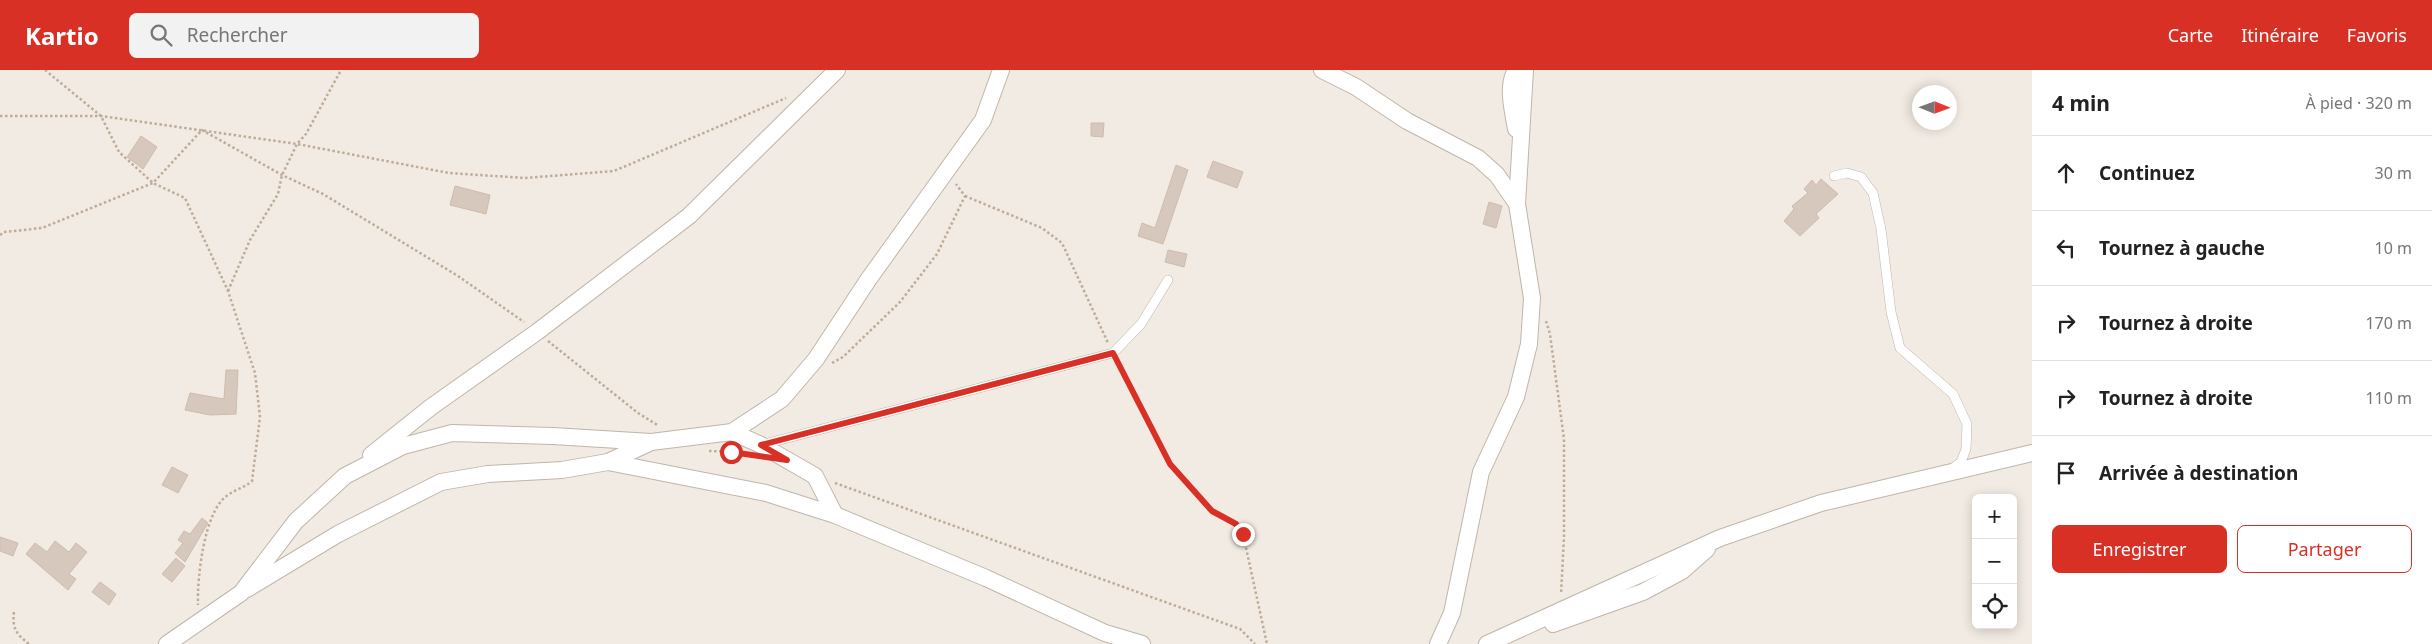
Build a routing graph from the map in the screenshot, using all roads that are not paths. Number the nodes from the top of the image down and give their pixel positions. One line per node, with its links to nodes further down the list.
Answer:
1 (836, 70): 16 (street)
2 (1001, 70): 10 (street)
3 (1322, 70): 8 (street)
4 (1516, 70): 6 (street)
5 (1525, 70): 6 (street)
6 (1520, 159): 8 (street)
7 (1834, 176): 15 (lane)
8 (1517, 204): 23 (street)
9 (1168, 280): 12 (lane)
10 (732, 432): 11 (street); 12 (street)
11 (651, 442): 14 (street); 16 (street)
12 (754, 449): 17 (street)
13 (2032, 453): 15 (street)
14 (608, 462): 17 (street); 19 (street)
15 (1946, 474): 18 (street)
16 (344, 476): 19 (street)
17 (834, 515): 22 (street)
18 (1720, 538): 20 (street); 20 (street)
19 (241, 593): 21 (street)
20 (1518, 638): 24 (street)
21 (168, 644)
22 (1142, 644)
23 (1438, 644)
24 (1487, 644)

